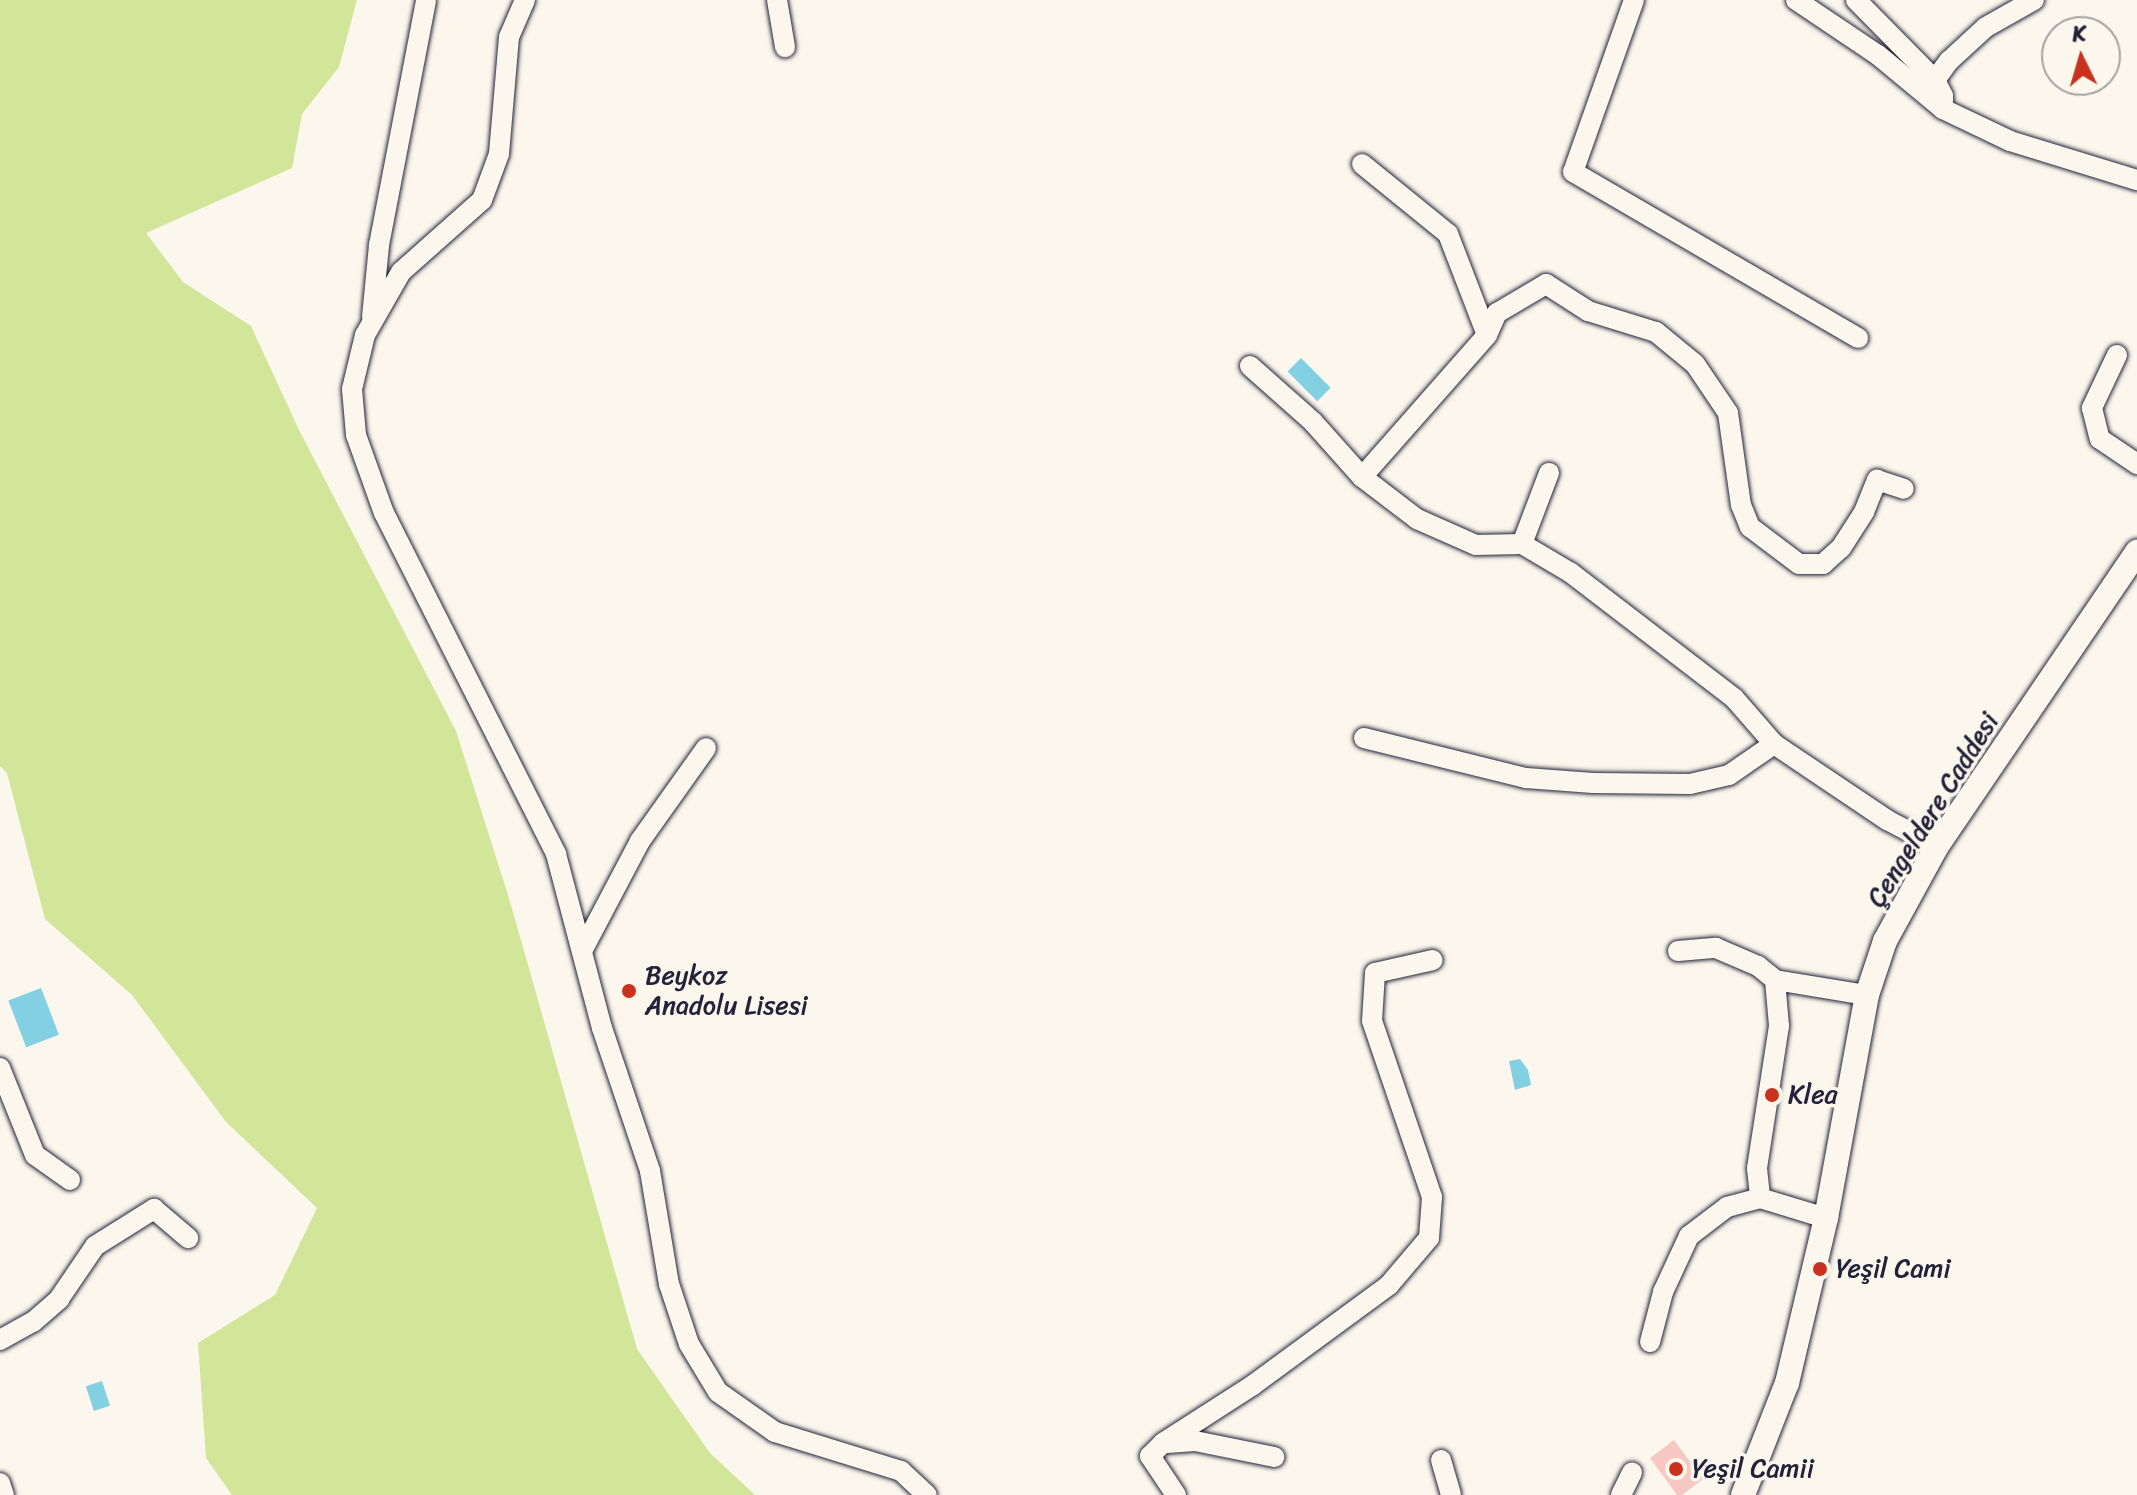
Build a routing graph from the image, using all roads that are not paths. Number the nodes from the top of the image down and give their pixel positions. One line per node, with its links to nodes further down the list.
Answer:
1 (426, 0): 13 (street)
2 (525, 0): 13 (street)
3 (777, 0): 8 (street)
4 (1634, 0): 15 (street)
5 (1796, 0): 10 (street)
6 (1856, 0): 9 (street)
7 (2034, 0): 9 (street)
8 (785, 47)
9 (1935, 80): 10 (street)
10 (1943, 109): 12 (street)
11 (1362, 164): 14 (street)
12 (2137, 180)
13 (371, 325): 28 (street)
14 (1487, 335): 20 (street); 21 (street)
15 (1858, 338)
16 (2117, 355): 18 (street)
17 (1250, 366): 20 (street)
18 (2137, 464)
19 (1549, 473): 22 (street)
20 (1362, 477): 22 (street)
21 (1904, 489)
22 (1522, 544): 25 (street)
23 (2137, 552): 27 (main road, Çengeldere Caddesi)
24 (1364, 738): 25 (street)
25 (1774, 744): 27 (street)
26 (706, 748): 28 (street)
27 (1937, 846): 32 (main road, Çengeldere Caddesi)
28 (582, 951): 46 (street)
29 (1678, 951): 31 (street)
30 (1433, 960): 40 (street)
31 (1775, 980): 32 (street); 35 (street)
32 (1867, 995): 36 (main road, Çengeldere Caddesi)
33 (0, 1068): 34 (street)
34 (70, 1180)
35 (1760, 1198): 36 (street); 39 (street)
36 (1826, 1218): 50 (main road, Çengeldere Caddesi)
37 (188, 1238): 38 (street)
38 (0, 1340)
39 (1650, 1342)
40 (1163, 1443): 41 (street); 47 (street)
41 (1274, 1457)
42 (1441, 1460): 48 (street)
43 (1632, 1472): 49 (street)
44 (0, 1483): 45 (street)
45 (4, 1495)
46 (927, 1495)
47 (1176, 1495)
48 (1451, 1495)
49 (1621, 1495)
50 (1743, 1495)

